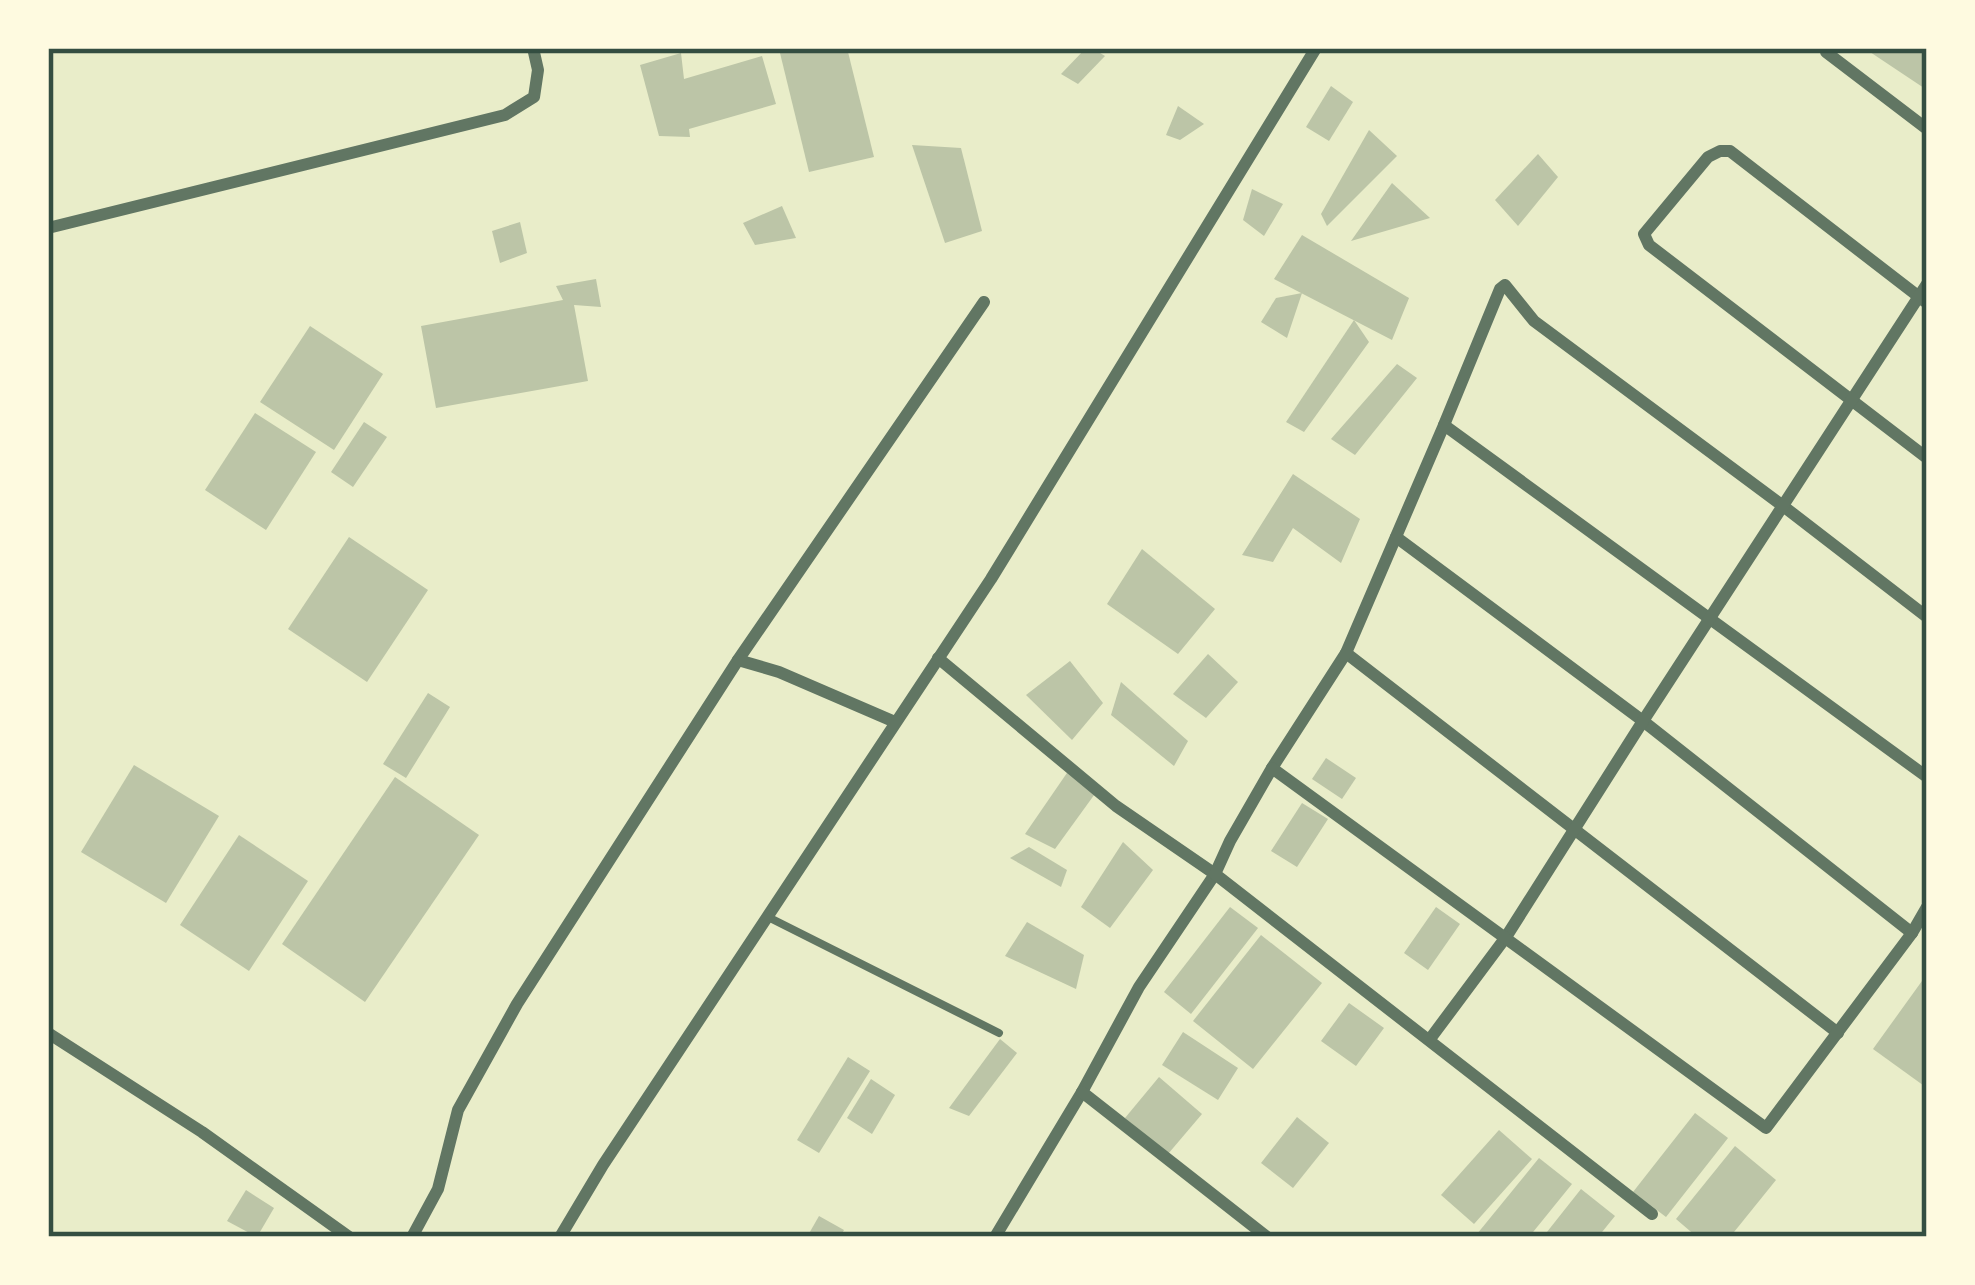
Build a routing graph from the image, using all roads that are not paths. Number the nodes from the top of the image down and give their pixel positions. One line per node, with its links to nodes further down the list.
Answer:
1 (533, 48): 5 (street)
2 (1316, 48): 16 (street)
3 (1826, 52): 4 (street)
4 (1927, 129)
5 (48, 228)
6 (1924, 295): 8 (street); 8 (street)
7 (984, 302): 17 (street)
8 (1852, 400): 10 (street); 11 (street)
9 (1444, 425): 11 (street); 12 (street); 14 (street)
10 (1927, 458)
11 (1783, 506): 13 (street); 14 (street)
12 (1396, 537): 15 (street); 18 (street)
13 (1927, 617)
14 (1710, 618): 18 (street); 21 (street)
15 (1346, 653): 20 (street); 22 (street)
16 (938, 658): 19 (street); 23 (street)
17 (738, 661): 19 (street); 35 (street)
18 (1643, 721): 22 (street); 26 (street)
19 (896, 722): 25 (street)
20 (1272, 768): 23 (street); 27 (street)
21 (1927, 777)
22 (1573, 830): 27 (street); 29 (street)
23 (1215, 874): 31 (street); 32 (street)
24 (1927, 907): 26 (street)
25 (767, 916): 30 (lane); 36 (street)
26 (1912, 933): 29 (street)
27 (1506, 937): 29 (street); 31 (street)
28 (48, 1033): 34 (street)
29 (1838, 1033)
30 (999, 1034)
31 (1430, 1040): 33 (street)
32 (1082, 1092): 37 (street); 38 (street)
33 (1652, 1214)
34 (349, 1237)
35 (412, 1237)
36 (560, 1237)
37 (995, 1237)
38 (1267, 1237)

